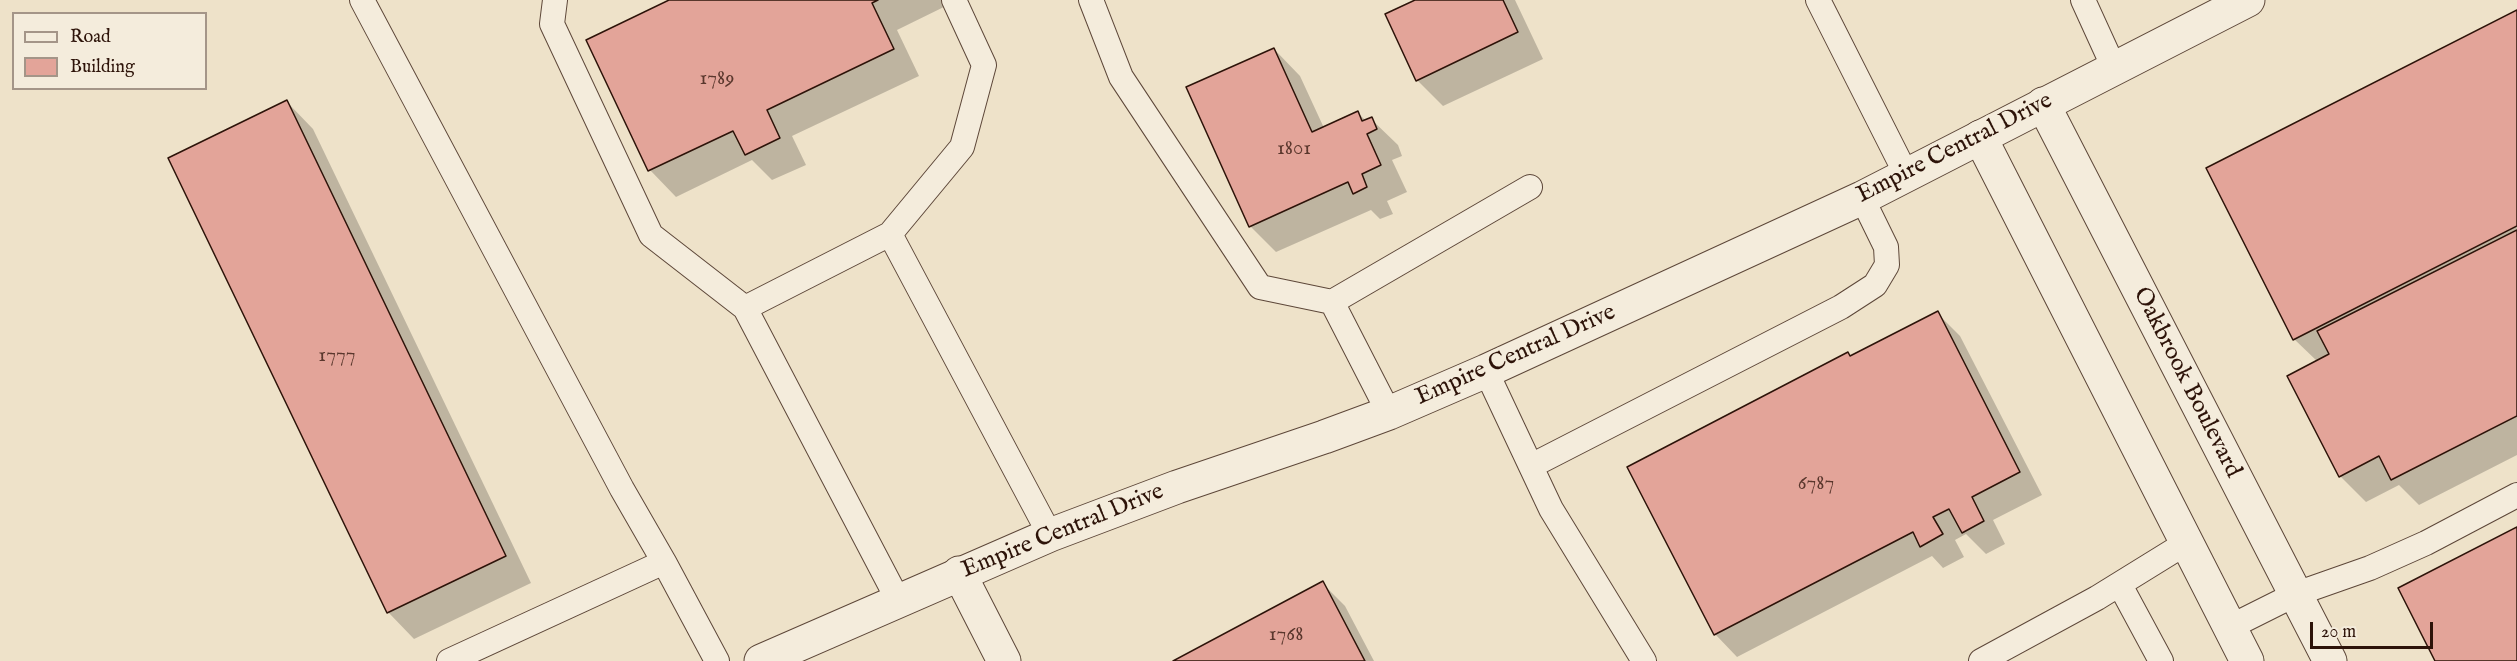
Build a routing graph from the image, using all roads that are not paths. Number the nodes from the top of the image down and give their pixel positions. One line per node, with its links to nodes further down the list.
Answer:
1 (362, 0): 23 (lane)
2 (555, 0): 16 (lane)
3 (954, 0): 14 (lane)
4 (1091, 0): 15 (lane)
5 (1818, 0): 11 (lane)
6 (2083, 0): 8 (lane)
7 (2248, 0): 8 (street, Empire Central Drive)
8 (2114, 68): 9 (street, Empire Central Drive)
9 (2043, 104): 10 (street, Empire Central Drive); 26 (street, Oakbrook Boulevard)
10 (1980, 137): 11 (street, Empire Central Drive); 22 (street)
11 (1906, 176): 13 (street, Empire Central Drive)
12 (1530, 187): 15 (lane)
13 (1862, 198): 17 (street, Empire Central Drive); 19 (lane)
14 (890, 234): 16 (lane); 21 (lane)
15 (1332, 302): 18 (lane)
16 (745, 308): 27 (lane)
17 (1486, 371): 18 (street, Empire Central Drive); 19 (lane)
18 (1389, 413): 21 (street, Empire Central Drive)
19 (1531, 466): 33 (lane)
20 (2517, 495): 26 (lane)
21 (1050, 535): 24 (street, Empire Central Drive)
22 (2186, 543): 25 (lane); 28 (street)
23 (664, 562): 29 (lane); 30 (lane)
24 (959, 573): 27 (street, Empire Central Drive); 32 (street)
25 (2120, 585): 34 (lane); 35 (lane)
26 (2296, 594): 28 (lane); 37 (street, Oakbrook Boulevard)
27 (898, 600): 31 (street, Empire Central Drive)
28 (2230, 627): 36 (street)
29 (449, 661)
30 (717, 661)
31 (762, 661)
32 (1004, 661)
33 (1644, 661)
34 (1981, 661)
35 (2161, 661)
36 (2247, 661)
37 (2330, 661)

